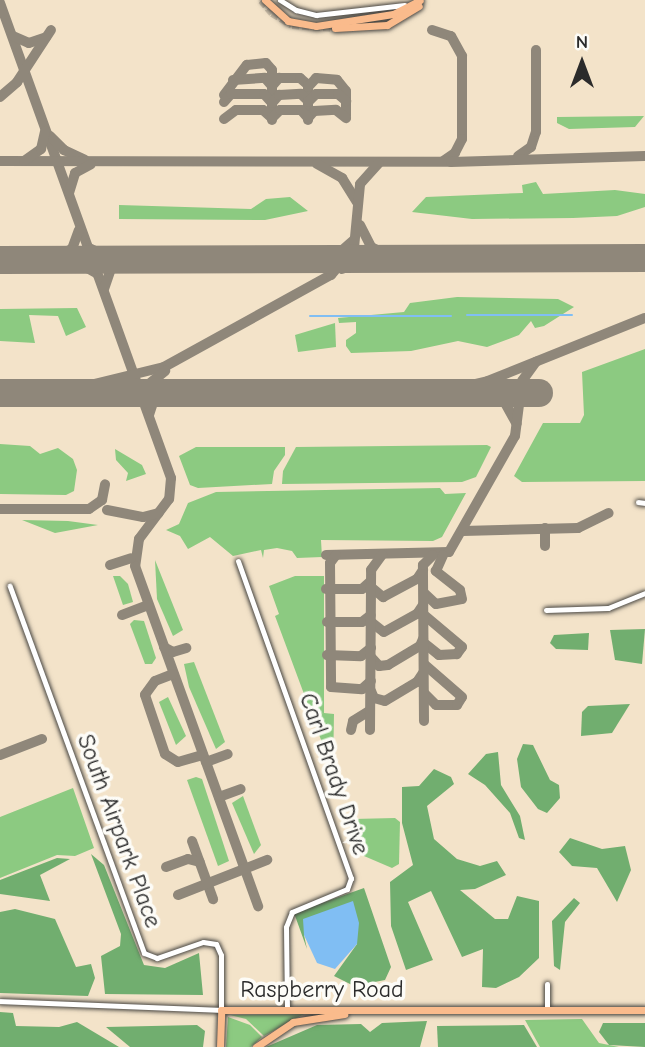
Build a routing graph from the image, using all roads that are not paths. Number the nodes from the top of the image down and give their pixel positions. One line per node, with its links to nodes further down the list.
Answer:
1 (265, 0): 3 (main road)
2 (280, 0): 3 (street)
3 (420, 0): 4 (main road)
4 (335, 28)
5 (238, 561): 11 (street, Carl Brady Drive)
6 (10, 586): 13 (street, South Airpark Place)
7 (645, 593): 8 (street)
8 (545, 610)
9 (547, 984): 14 (street)
10 (0, 1001): 13 (street, Raspberry Road)
11 (287, 1009): 12 (main road, Raspberry Road); 13 (main road, Raspberry Road)
12 (385, 1009): 14 (main road, Raspberry Road); 17 (main road)
13 (220, 1010): 16 (main road)
14 (547, 1010): 15 (main road, Raspberry Road)
15 (645, 1010)
16 (220, 1047)
17 (256, 1047)

